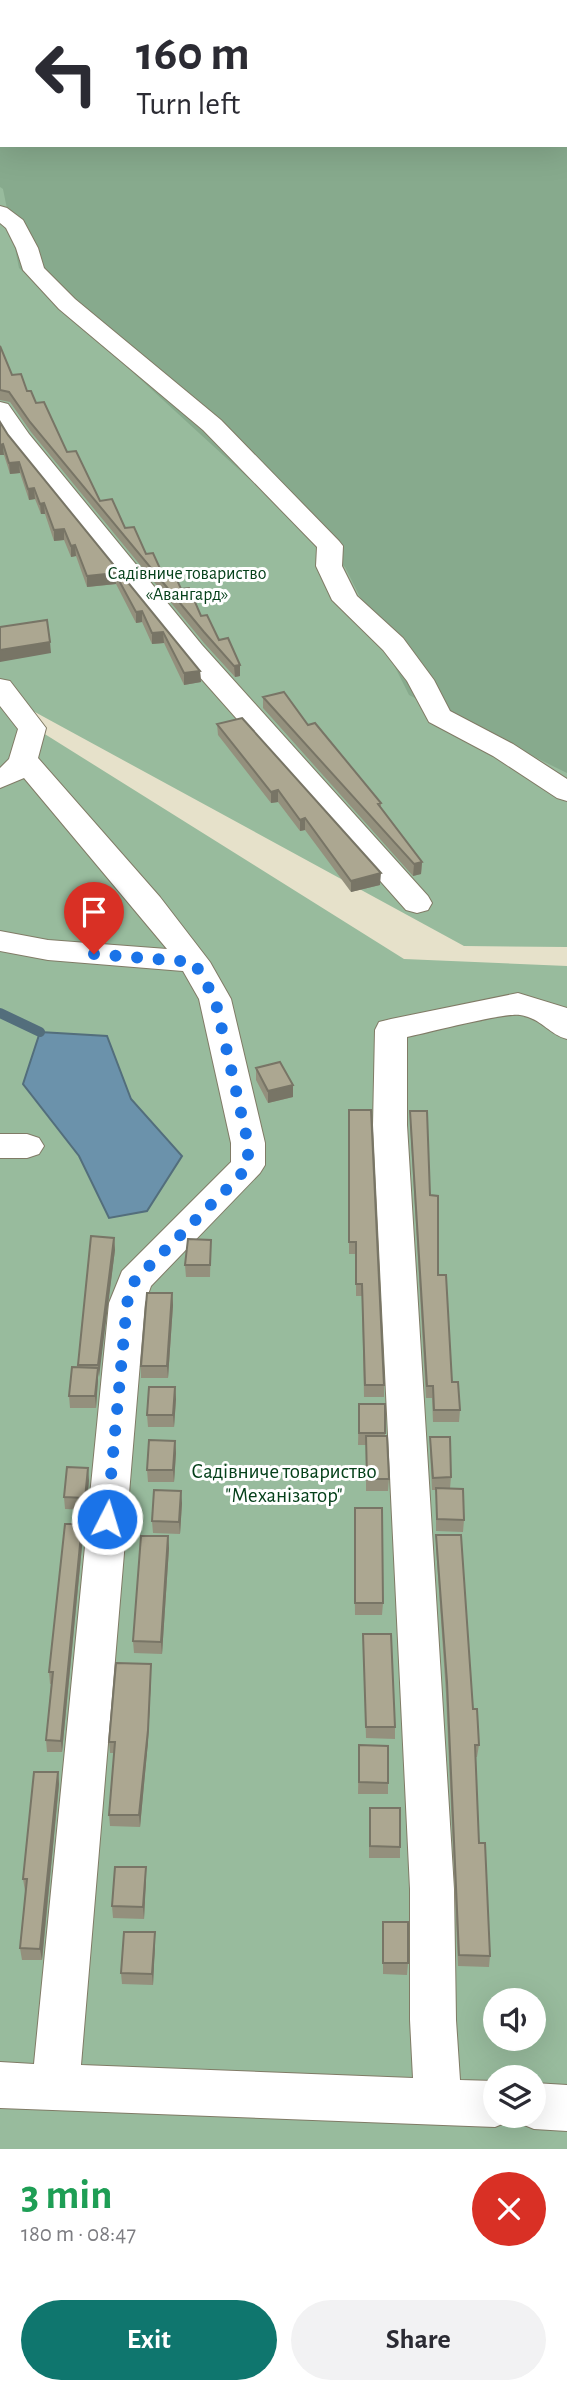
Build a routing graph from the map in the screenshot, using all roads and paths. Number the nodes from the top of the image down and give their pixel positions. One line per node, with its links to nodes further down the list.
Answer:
1 (0, 212): 6 (street)
2 (0, 409): 7 (street)
3 (0, 687): 4 (street)
4 (25, 761): 5 (street); 9 (street)
5 (0, 779)
6 (567, 792)
7 (417, 903)
8 (0, 941): 9 (street)
9 (194, 962): 12 (street)
10 (567, 1028): 13 (street)
11 (0, 2085): 12 (street)
12 (55, 2085): 13 (street)
13 (438, 2100): 14 (street)
14 (483, 2103)
15 (546, 2107): 16 (street)
16 (567, 2108)

